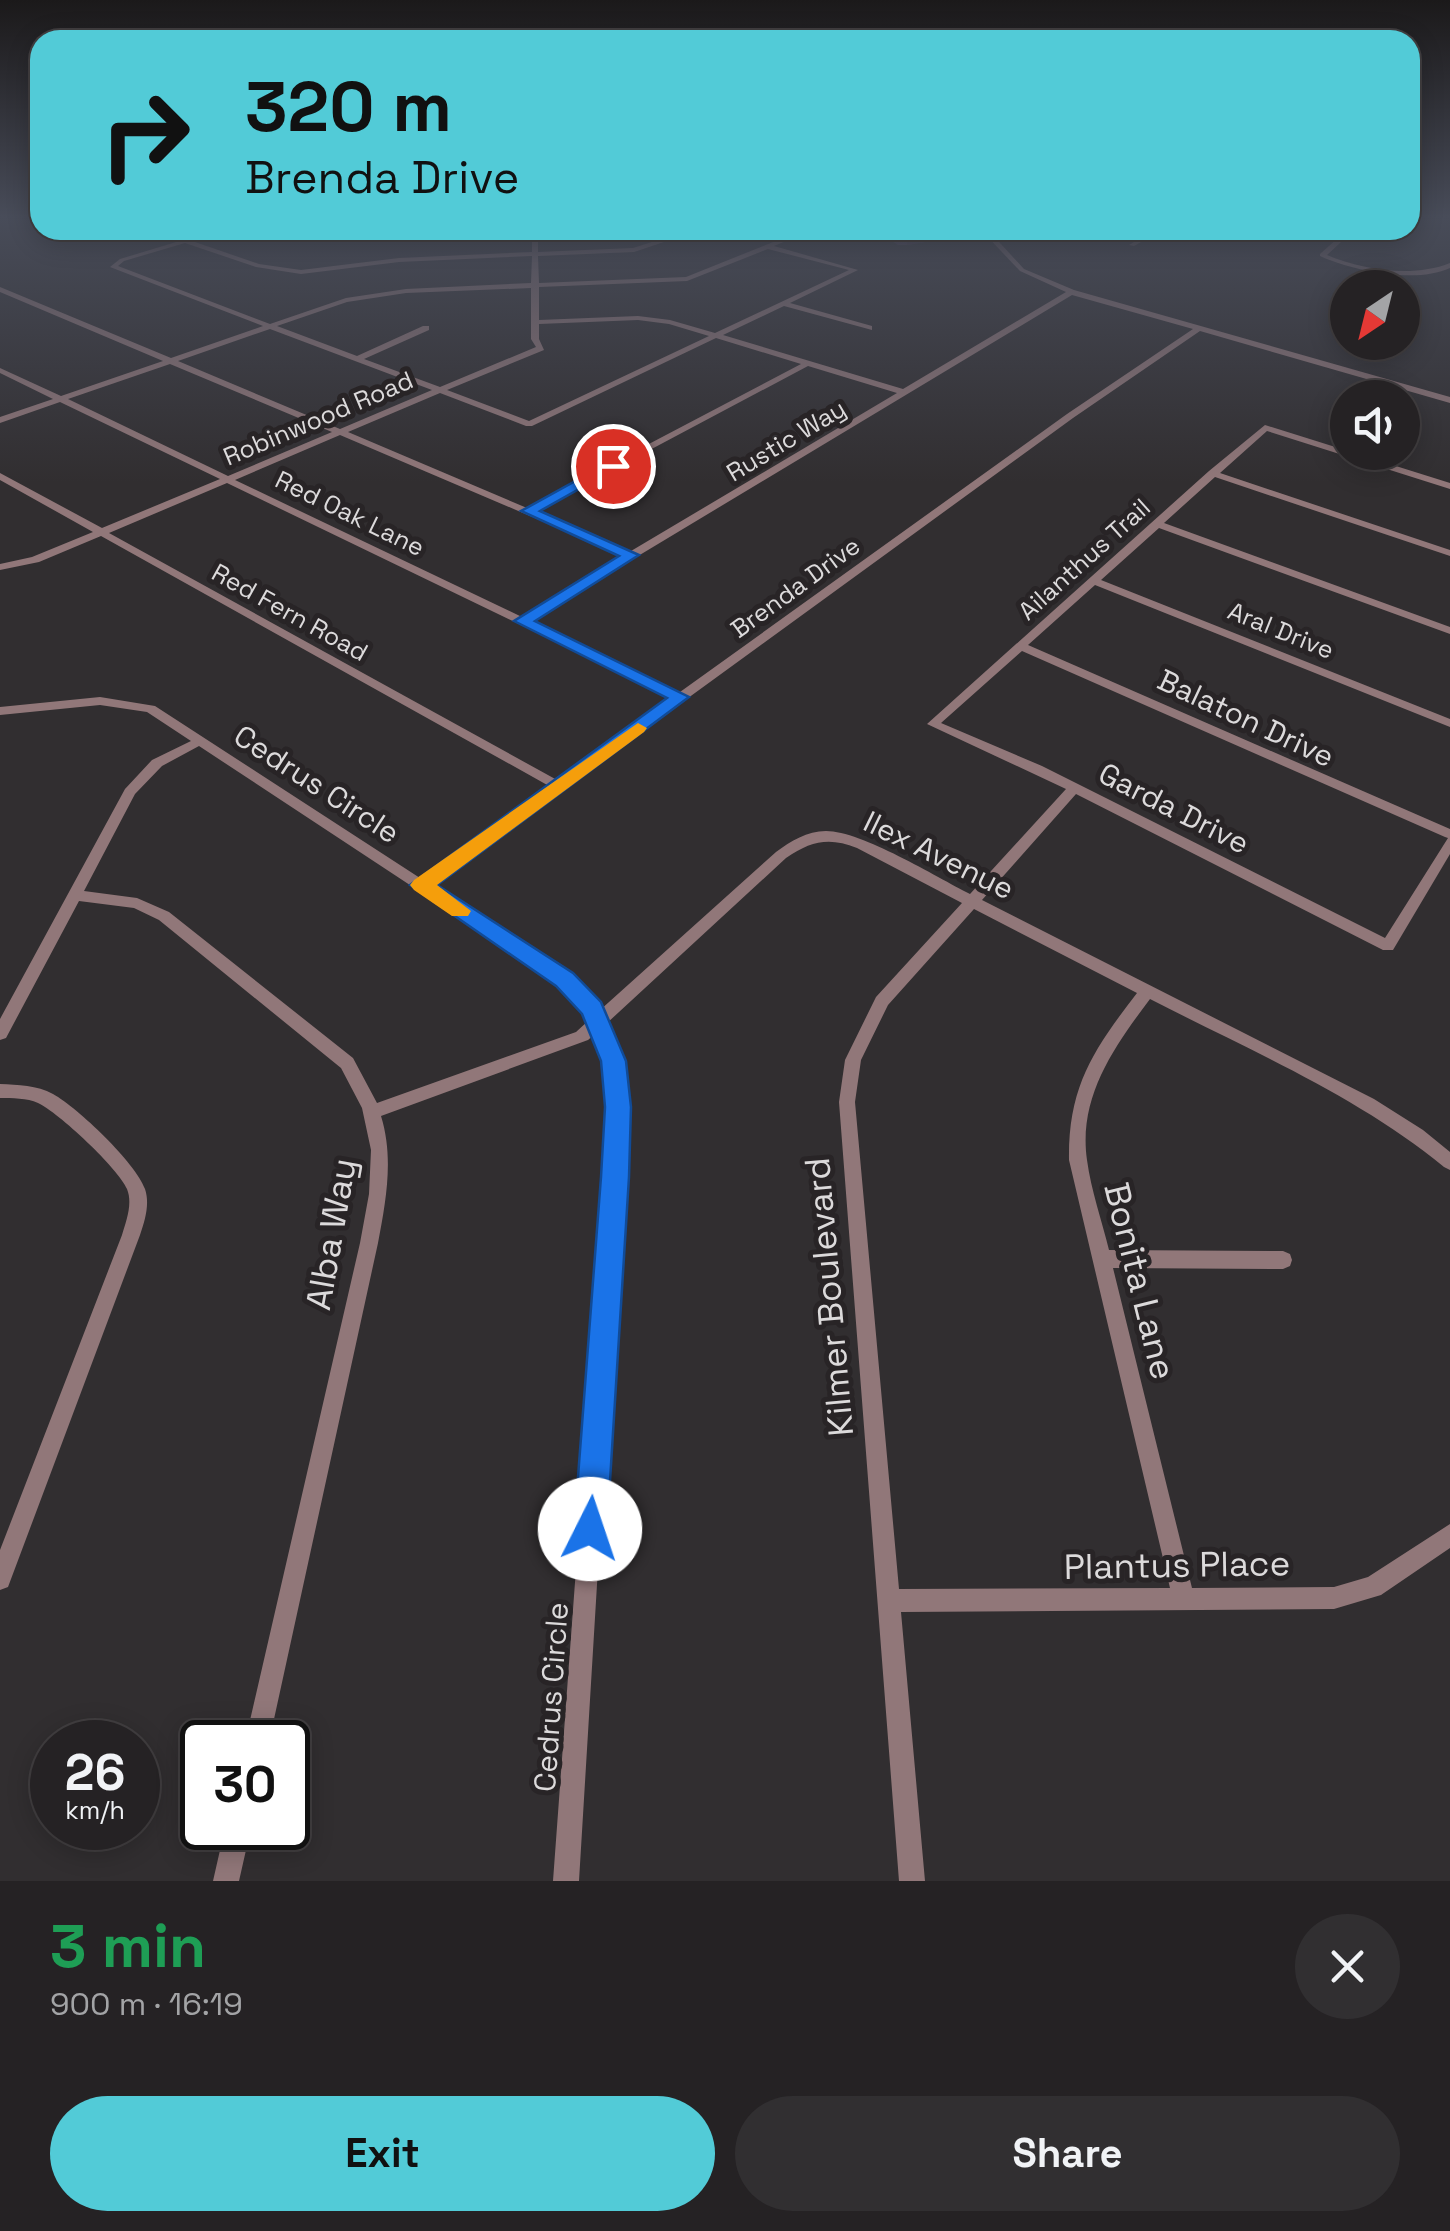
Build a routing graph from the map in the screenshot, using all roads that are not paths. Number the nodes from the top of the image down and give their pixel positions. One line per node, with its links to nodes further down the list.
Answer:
1 (40, 306): 15 (street)
2 (211, 306): 10 (street)
3 (328, 306): 10 (street)
4 (536, 306): 9 (street, Robinwood Road)
5 (780, 306): 14 (street)
6 (790, 306): 12 (street)
7 (1048, 306): 20 (street, Rustic Way)
8 (1120, 306): 13 (street)
9 (536, 322): 14 (street); 19 (street, Robinwood Road)
10 (266, 327): 15 (street); 16 (street)
11 (426, 328): 16 (street)
12 (869, 328)
13 (1198, 328): 22 (street); 39 (street, Brenda Drive)
14 (718, 336): 17 (street); 19 (street)
15 (171, 360): 21 (street); 24 (street)
16 (356, 360): 19 (street)
17 (808, 363): 20 (street); 29 (street)
18 (0, 370): 21 (street, Red Oak Lane)
19 (435, 390): 24 (street, Robinwood Road)
20 (904, 392): 33 (street, Rustic Way)
21 (60, 399): 23 (street); 27 (street, Red Oak Lane)
22 (1450, 400)
23 (0, 420)
24 (338, 431): 27 (street, Robinwood Road); 29 (street)
25 (1212, 473): 28 (street, Ailanthus Trail); 30 (street, Ailanthus Trail); 32 (street)
26 (0, 476): 31 (street, Red Fern Road)
27 (226, 479): 31 (street, Robinwood Road); 36 (street, Red Oak Lane)
28 (1450, 486)
29 (528, 511): 33 (street)
30 (1157, 524): 35 (street, Ailanthus Trail); 37 (street)
31 (100, 532): 34 (street, Robinwood Road); 44 (street, Red Fern Road)
32 (1450, 553)
33 (631, 555): 36 (street, Rustic Way)
34 (0, 567)
35 (1094, 580): 38 (street, Ailanthus Trail); 41 (street, Aral Drive)
36 (522, 621): 39 (street, Red Oak Lane)
37 (1450, 631)
38 (1021, 646): 42 (street, Ailanthus Trail); 46 (street, Balaton Drive)
39 (680, 697): 44 (street, Brenda Drive)
40 (0, 711): 43 (street, Cedrus Circle)
41 (1450, 723)
42 (934, 724): 45 (street, Garda Drive)
43 (200, 740): 47 (street, Cedrus Circle); 48 (street)
44 (558, 786): 47 (street, Brenda Drive)
45 (1074, 788): 46 (street, Garda Drive); 49 (street, Kilmer Boulevard)
46 (1450, 838)
47 (421, 885): 51 (street, Cedrus Circle)
48 (74, 895): 52 (street); 54 (street, Alba Way)
49 (971, 901): 50 (street, Ilex Avenue); 51 (street, Ilex Avenue); 61 (street, Kilmer Boulevard)
50 (1147, 991): 55 (street, Ilex Avenue); 56 (street, Bonita Lane)
51 (597, 1021): 54 (street, Ilex Avenue); 65 (street, Cedrus Circle)
52 (0, 1034)
53 (0, 1091): 59 (street)
54 (372, 1112): 62 (street, Alba Way)
55 (1450, 1162)
56 (1101, 1259): 57 (street); 60 (street, Bonita Lane)
57 (1283, 1260)
58 (1450, 1534): 60 (street, Plantus Place)
59 (0, 1579)
60 (1184, 1600): 61 (street, Plantus Place)
61 (888, 1602): 66 (street, Kilmer Boulevard)
62 (262, 1720)
63 (233, 1850): 64 (street)
64 (226, 1881)
65 (566, 1881)
66 (912, 1881)

